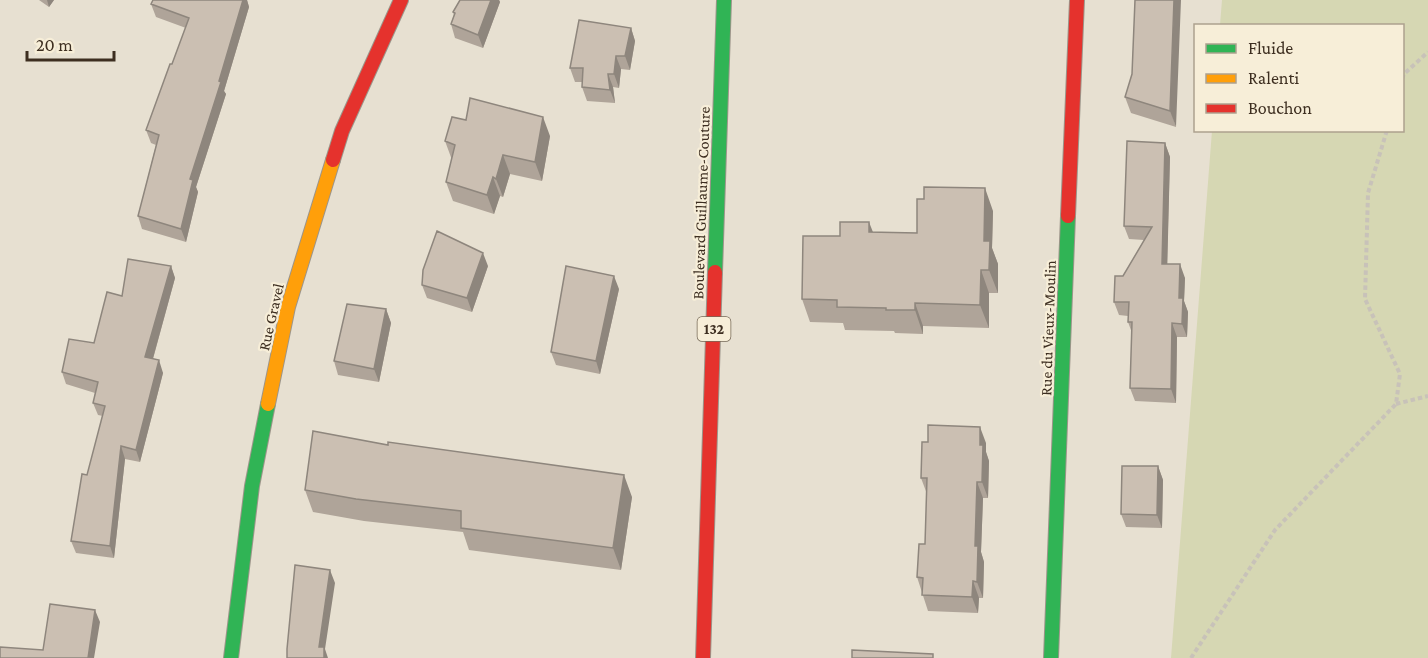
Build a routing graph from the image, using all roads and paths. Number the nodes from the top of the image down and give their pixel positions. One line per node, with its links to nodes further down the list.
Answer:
1 (401, 0): 9 (street, Rue Gravel)
2 (724, 0): 10 (street, Boulevard Guillaume-Couture / 132)
3 (1077, 0): 11 (street, Rue du Vieux-Moulin)
4 (1428, 52): 5 (path)
5 (1404, 74)
6 (1386, 132): 8 (path)
7 (1428, 396): 8 (path)
8 (1396, 404): 12 (path)
9 (231, 658)
10 (703, 658)
11 (1051, 658)
12 (1191, 658)

